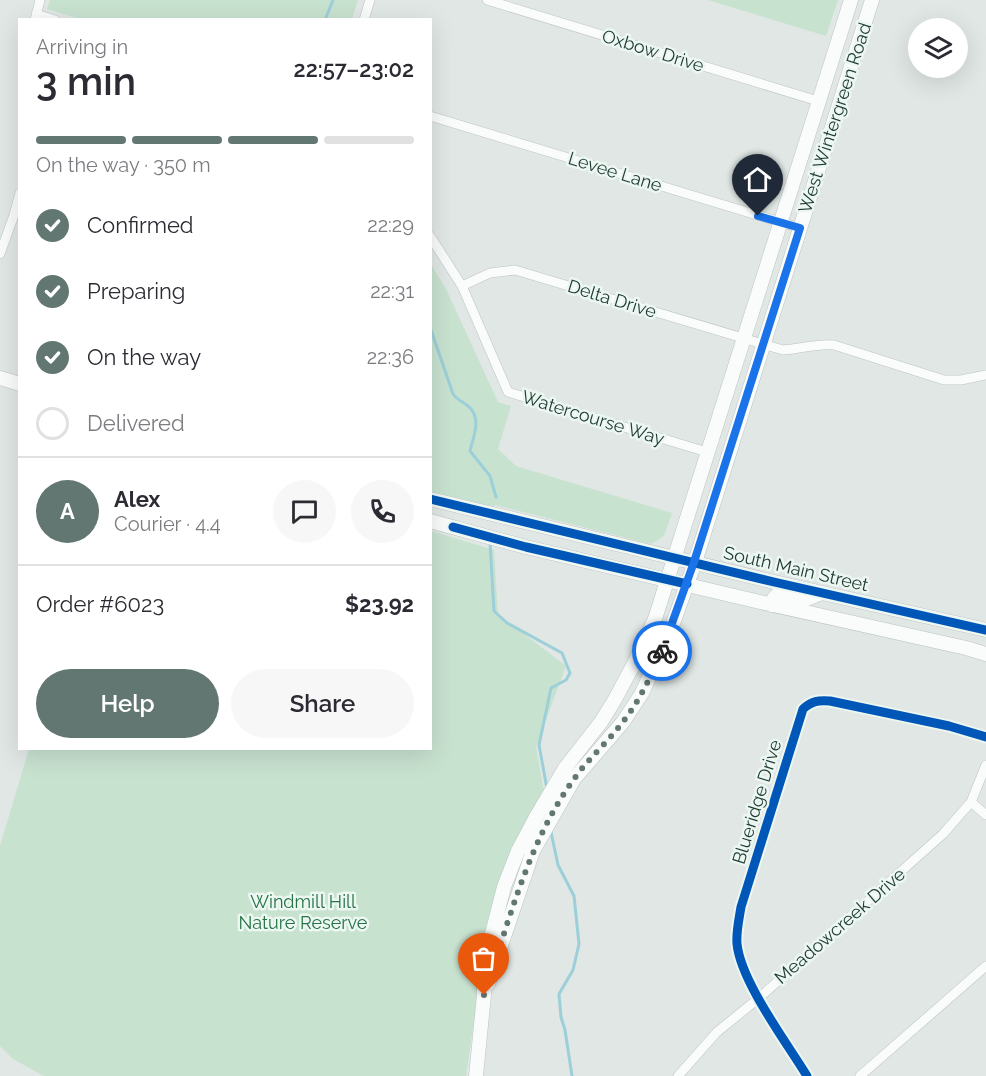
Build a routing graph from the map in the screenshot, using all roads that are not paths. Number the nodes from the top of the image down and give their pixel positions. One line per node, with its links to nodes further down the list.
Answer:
1 (40, 0): 6 (street)
2 (370, 0): 7 (street)
3 (488, 0): 10 (street, Oxbow Drive)
4 (850, 0): 8 (main road, West Wintergreen Road)
5 (872, 0): 9 (main road, West Wintergreen Road)
6 (35, 17)
7 (365, 18)
8 (842, 27): 9 (main road); 10 (main road, West Wintergreen Road)
9 (861, 33): 14 (main road, West Wintergreen Road)
10 (818, 101): 13 (main road, West Wintergreen Road)
11 (432, 117): 13 (street, Levee Lane)
12 (18, 200): 16 (street)
13 (780, 223): 14 (street, Levee Lane); 18 (main road, West Wintergreen Road)
14 (800, 228): 19 (main road, West Wintergreen Road)
15 (432, 239): 17 (street, Watercourse Way)
16 (0, 254)
17 (462, 286): 18 (street, Delta Drive); 23 (street, Watercourse Way)
18 (743, 339): 19 (street, Delta Drive); 23 (main road, West Wintergreen Road)
19 (763, 344): 20 (street, Delta Drive); 29 (main road, West Wintergreen Road)
20 (986, 375)
21 (0, 378): 22 (main road)
22 (18, 383)
23 (707, 452): 28 (main road, West Wintergreen Road)
24 (432, 499): 25 (main road, South Main Street)
25 (459, 506): 27 (main road); 28 (main road, South Main Street)
26 (432, 521): 27 (main road)
27 (453, 527): 30 (main road)
28 (674, 557): 29 (main road, South Main Street); 30 (main road, West Wintergreen Road)
29 (694, 562): 31 (main road, West Wintergreen Road); 32 (main road, South Main Street)
30 (667, 579): 31 (main road); 43 (main road, West Wintergreen Road)
31 (687, 584): 33 (main road); 43 (main road, West Wintergreen Road)
32 (822, 593): 33 (main road); 34 (main road, South Main Street)
33 (772, 605): 35 (main road)
34 (879, 605): 35 (main road); 36 (main road, South Main Street)
35 (873, 627): 37 (main road)
36 (986, 630)
37 (986, 654)
38 (986, 737): 44 (street, Blueridge Drive)
39 (986, 765): 40 (street, Meadowcreek Drive)
40 (971, 801): 41 (street); 44 (street, Meadowcreek Drive)
41 (986, 815)
42 (986, 966): 48 (street)
43 (484, 995): 45 (main road, West Wintergreen Road)
44 (759, 998): 46 (street, Meadowcreek Drive); 47 (street, Blueridge Drive)
45 (476, 1076)
46 (678, 1076)
47 (807, 1076)
48 (860, 1076)

